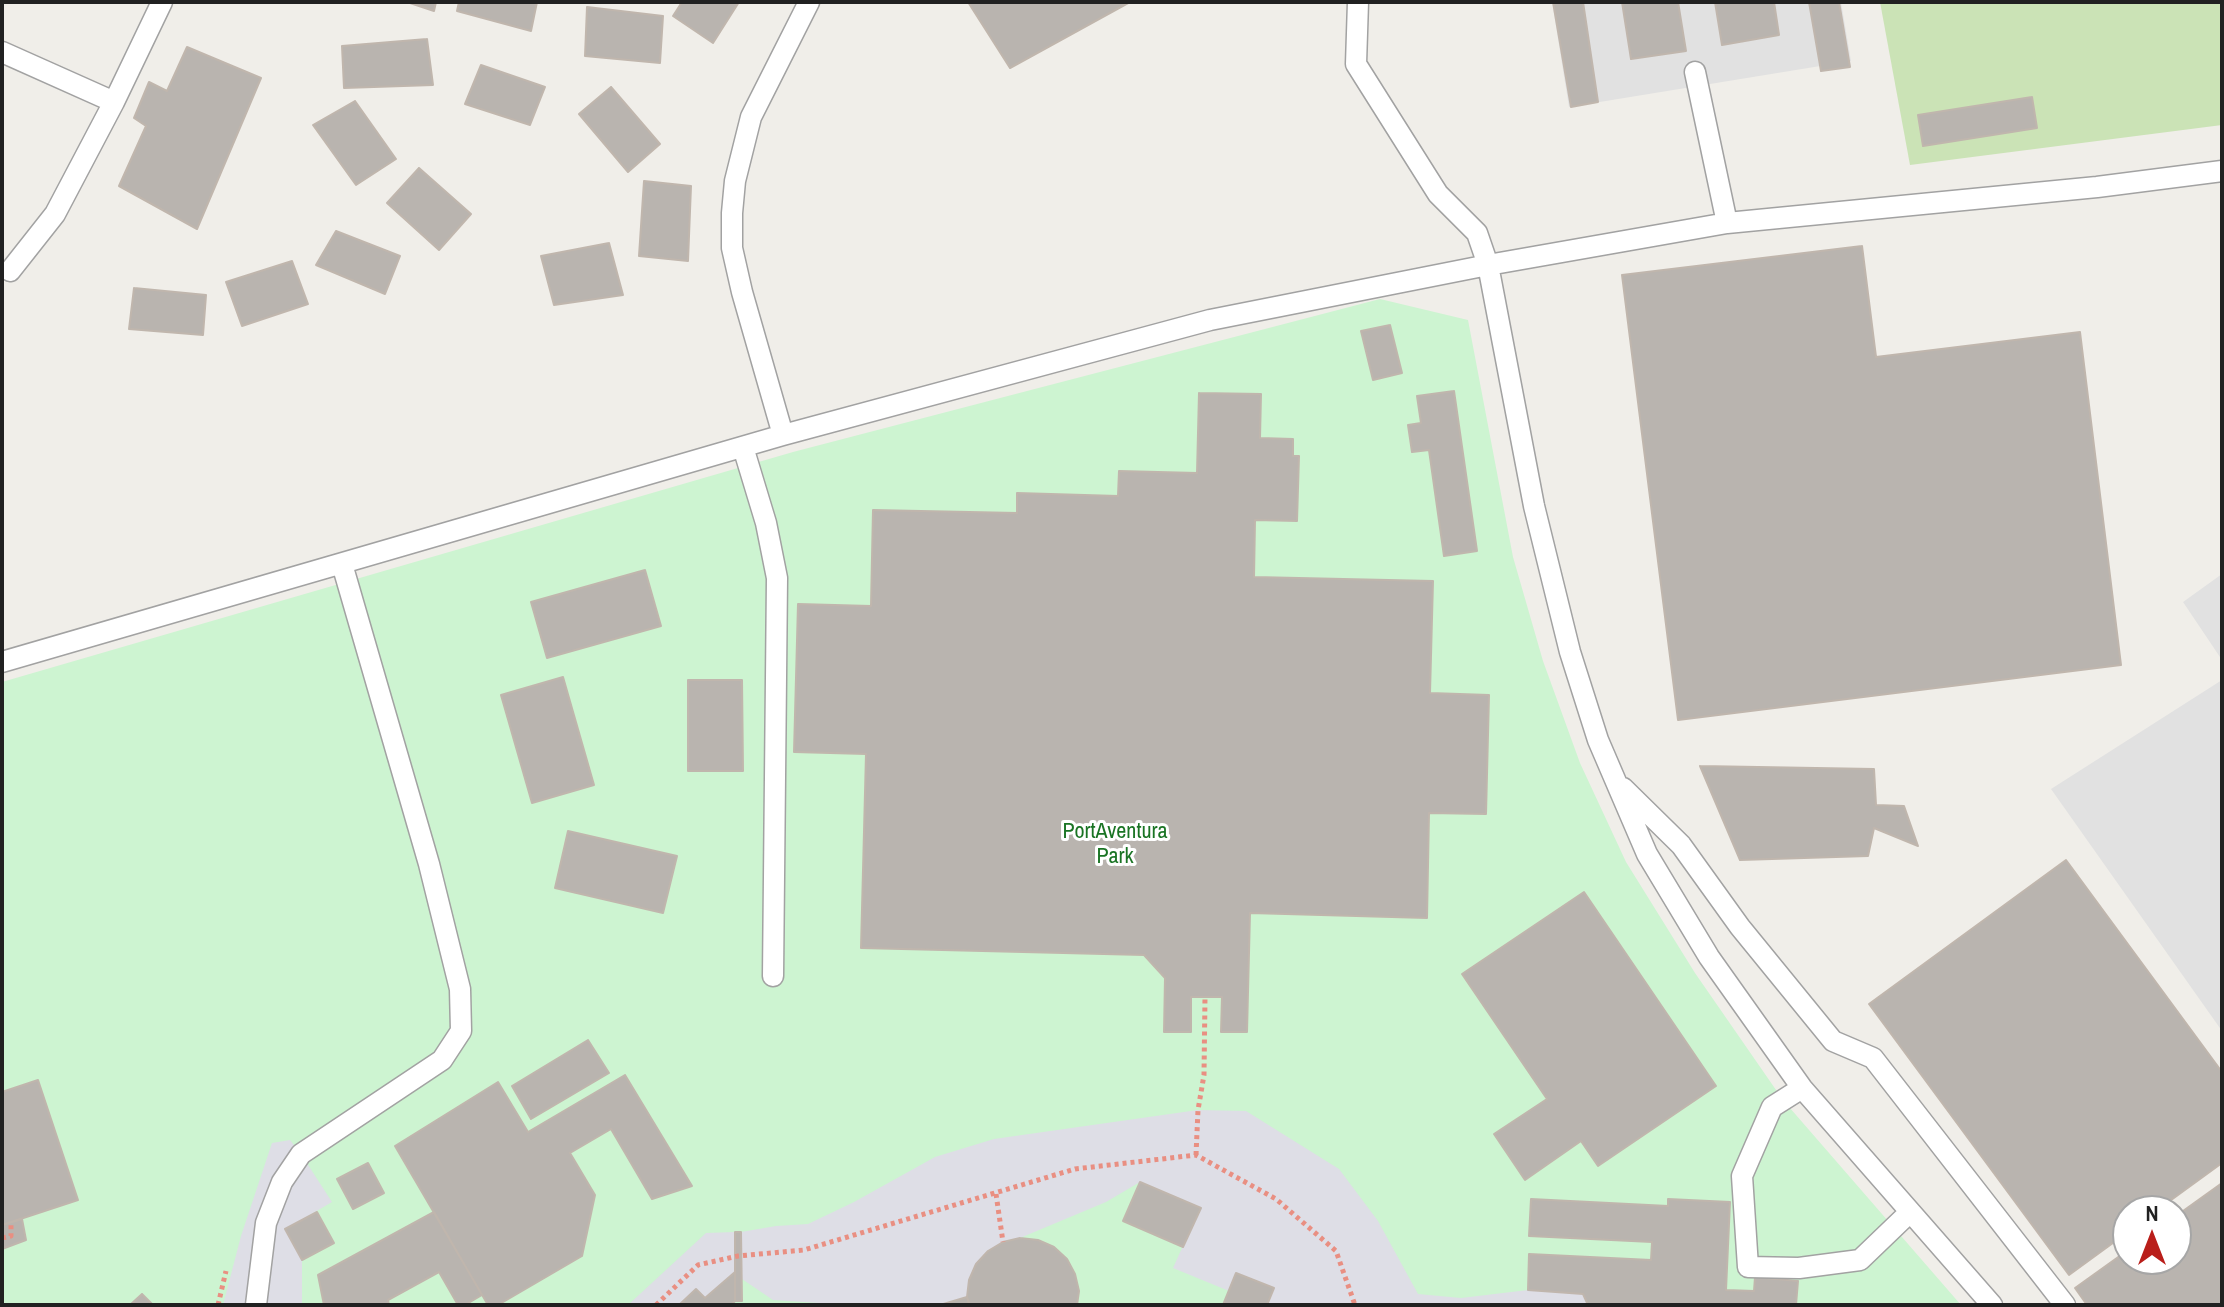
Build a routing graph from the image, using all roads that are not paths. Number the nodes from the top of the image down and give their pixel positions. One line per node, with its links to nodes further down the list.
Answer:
1 (162, 2): 6 (lane)
2 (809, 2): 11 (lane)
3 (1358, 2): 9 (lane)
4 (2, 52): 6 (lane)
5 (1695, 72): 8 (lane)
6 (114, 102): 10 (lane)
7 (2222, 171): 8 (lane)
8 (1727, 223): 9 (lane)
9 (1488, 265): 11 (lane); 15 (lane)
10 (10, 271)
11 (783, 435): 12 (lane)
12 (743, 447): 13 (lane); 16 (lane)
13 (342, 564): 14 (lane); 19 (lane)
14 (2, 662)
15 (1615, 779): 17 (lane); 21 (lane)
16 (773, 976)
17 (1802, 1088): 18 (lane); 18 (lane)
18 (1910, 1212): 20 (lane)
19 (256, 1305)
20 (1992, 1305)
21 (2065, 1305)

